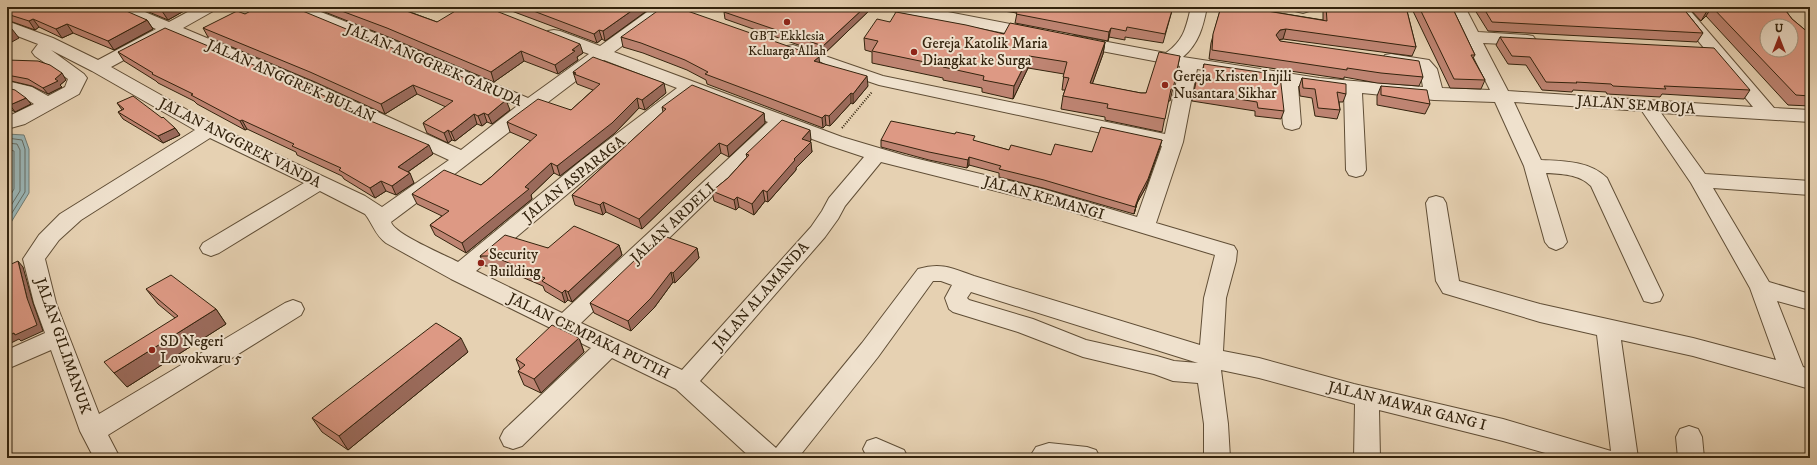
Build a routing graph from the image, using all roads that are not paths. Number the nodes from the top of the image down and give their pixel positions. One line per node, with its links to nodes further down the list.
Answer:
1 (119, 7): 10 (street, JALAN ANGGREK BULAN)
2 (209, 7): 10 (street)
3 (292, 7): 30 (street, JALAN ANGGREK GARUDA)
4 (897, 7): 20 (street, JALAN SEMBOJA)
5 (1199, 7): 20 (street)
6 (1457, 7): 12 (street)
7 (1678, 7): 17 (street)
8 (672, 9): 18 (street)
9 (7, 26): 14 (street, JALAN ANGGREK VANDA)
10 (170, 28): 22 (street); 40 (street, JALAN ANGGREK BULAN)
11 (539, 29): 18 (street, JALAN KEMANGI)
12 (1472, 37): 13 (street); 28 (street)
13 (1542, 41)
14 (47, 42): 22 (street, JALAN ANGGREK VANDA); 29 (street)
15 (776, 44): 38 (street)
16 (1692, 49): 17 (street)
17 (1716, 50): 32 (street)
18 (601, 53): 25 (street, JALAN KEMANGI); 30 (street)
19 (1374, 57): 27 (street)
20 (1169, 59): 21 (street, JALAN SEMBOJA)
21 (1189, 63): 23 (street, JALAN SEMBOJA); 38 (street)
22 (98, 67): 37 (street, JALAN ANGGREK VANDA)
23 (1288, 79): 26 (street, JALAN SEMBOJA); 36 (street)
24 (7, 86): 29 (street)
25 (690, 87): 34 (street, JALAN KEMANGI); 51 (street, JALAN ASPARAGA)
26 (1354, 87): 27 (street, JALAN SEMBOJA); 42 (street)
27 (1434, 94): 28 (street, JALAN SEMBOJA)
28 (1502, 97): 31 (street, JALAN SEMBOJA); 41 (street)
29 (48, 104): 35 (street)
30 (530, 105): 40 (street)
31 (1648, 107): 32 (street, JALAN SEMBOJA); 43 (street)
32 (1769, 114): 33 (street, JALAN SEMBOJA)
33 (1810, 116)
34 (782, 120): 39 (street, JALAN KEMANGI); 56 (street, JALAN ARDELI)
35 (7, 123)
36 (1292, 124)
37 (209, 130): 44 (street, JALAN ANGGREK VANDA); 58 (street, JALAN GILIMANUK)
38 (1173, 142): 48 (street)
39 (876, 154): 48 (street, JALAN KEMANGI); 63 (street, JALAN ALAMANDA)
40 (462, 158): 47 (street)
41 (1534, 166): 49 (street); 53 (street)
42 (1356, 170)
43 (1699, 180): 45 (street); 52 (street)
44 (319, 183): 47 (street, JALAN ANGGREK VANDA); 50 (street)
45 (1810, 188)
46 (1436, 203): 57 (street)
47 (380, 219): 51 (street, JALAN CEMPAKA PUTIH)
48 (1144, 227): 61 (street, JALAN KEMANGI)
49 (1556, 242)
50 (211, 248)
51 (459, 273): 56 (street, JALAN CEMPAKA PUTIH)
52 (1761, 288): 54 (street); 62 (street)
53 (1652, 295)
54 (1810, 302)
55 (293, 309): 65 (street)
56 (564, 325): 59 (street, JALAN CEMPAKA PUTIH)
57 (1608, 329): 62 (street); 75 (street)
58 (58, 337): 60 (street); 65 (street, JALAN GILIMANUK)
59 (608, 347): 63 (street, JALAN CEMPAKA PUTIH); 66 (street)
60 (7, 360)
61 (1210, 366): 64 (street, JALAN MAWAR GANG I); 69 (street, JALAN MAWAR GANG I); 72 (street)
62 (1801, 376)
63 (685, 382): 68 (street, JALAN CEMPAKA PUTIH)
64 (1367, 397): 73 (street); 74 (street, JALAN MAWAR GANG I)
65 (93, 431): 67 (street, JALAN GILIMANUK)
66 (513, 438)
67 (107, 458)
68 (769, 458)
69 (784, 458)
70 (1042, 458): 71 (street)
71 (1087, 458)
72 (1217, 458)
73 (1367, 458)
74 (1602, 458)
75 (1625, 458)

